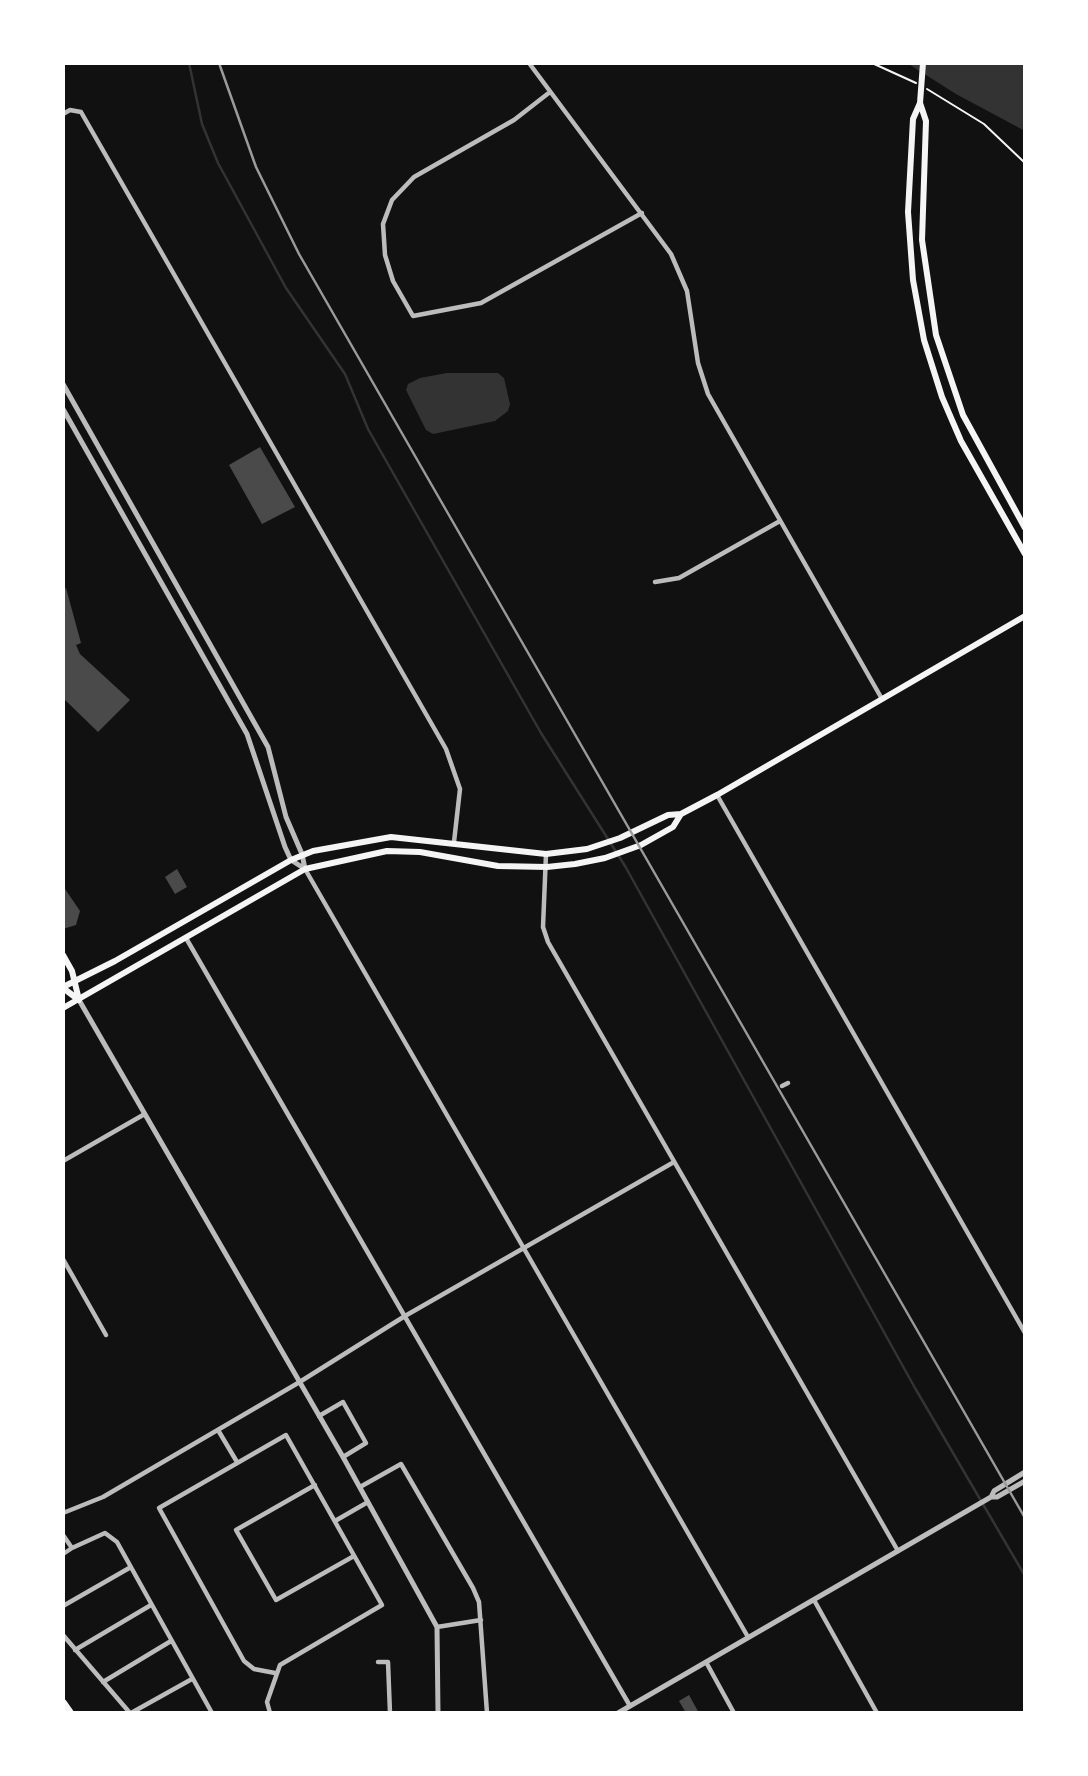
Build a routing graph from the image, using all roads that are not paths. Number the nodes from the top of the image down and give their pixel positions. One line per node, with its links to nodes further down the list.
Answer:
1 (529, 63): 3 (street)
2 (923, 63): 4 (main road)
3 (551, 92): 6 (street); 6 (street)
4 (920, 103): 7 (main road); 8 (main road)
5 (63, 114): 19 (street)
6 (642, 213): 11 (street)
7 (922, 226): 8 (main road); 12 (main road)
8 (909, 227): 13 (main road)
9 (63, 384): 20 (street)
10 (63, 409): 23 (street)
11 (780, 521): 14 (street); 16 (street)
12 (1025, 528)
13 (1025, 554)
14 (655, 582)
15 (1025, 616): 16 (main road)
16 (882, 699): 17 (main road)
17 (716, 795): 18 (main road); 40 (street)
18 (681, 814): 21 (main road); 24 (main road)
19 (454, 842): 20 (main road); 21 (main road); 22 (main road)
20 (302, 854): 23 (main road); 25 (street)
21 (546, 854): 24 (street)
22 (452, 856): 24 (main road); 25 (main road)
23 (291, 860): 25 (street); 28 (main road)
24 (547, 867): 36 (street)
25 (305, 869): 26 (main road); 37 (street)
26 (186, 938): 30 (main road); 39 (street)
27 (63, 955): 28 (main road)
28 (75, 981): 29 (main road); 30 (main road)
29 (63, 988): 30 (main road)
30 (79, 1000): 31 (main road); 34 (street)
31 (63, 1008)
32 (789, 1083): 33 (street)
33 (782, 1086)
34 (143, 1115): 35 (street); 42 (street)
35 (63, 1161)
36 (674, 1162): 37 (street); 57 (street)
37 (523, 1249): 39 (street); 67 (street)
38 (63, 1259): 41 (street)
39 (405, 1316): 42 (street); 76 (street)
40 (1025, 1333)
41 (106, 1335)
42 (298, 1383): 43 (street); 44 (street)
43 (319, 1416): 45 (street); 45 (street)
44 (218, 1430): 46 (street); 53 (street)
45 (343, 1457): 50 (street)
46 (237, 1462): 49 (street); 72 (street)
47 (1025, 1472): 51 (street)
48 (1025, 1481): 51 (street)
49 (315, 1485): 54 (street); 59 (street)
50 (360, 1488): 52 (street); 64 (street)
51 (991, 1497): 57 (street)
52 (368, 1502): 54 (street); 65 (street)
53 (63, 1513)
54 (335, 1521): 59 (street)
55 (63, 1535): 56 (street)
56 (72, 1548): 58 (street); 60 (street)
57 (898, 1551): 61 (street)
58 (63, 1554)
59 (354, 1556): 72 (street)
60 (131, 1567): 62 (street); 63 (street)
61 (814, 1600): 67 (street); 86 (street)
62 (151, 1605): 68 (street); 69 (street)
63 (63, 1606)
64 (481, 1620): 65 (street); 83 (street)
65 (437, 1628): 82 (street)
66 (63, 1635): 69 (street)
67 (748, 1637): 71 (street)
68 (171, 1641): 73 (street); 74 (street)
69 (75, 1650): 74 (street)
70 (378, 1662): 81 (street)
71 (706, 1662): 76 (street); 85 (street)
72 (275, 1673): 80 (street)
73 (192, 1679): 78 (street); 79 (street)
74 (103, 1682): 78 (street)
75 (63, 1703): 77 (highway)
76 (630, 1706): 84 (street)
77 (70, 1713)
78 (130, 1713)
79 (212, 1713)
80 (270, 1713)
81 (390, 1713)
82 (438, 1713)
83 (486, 1713)
84 (618, 1713)
85 (734, 1713)
86 (877, 1713)

